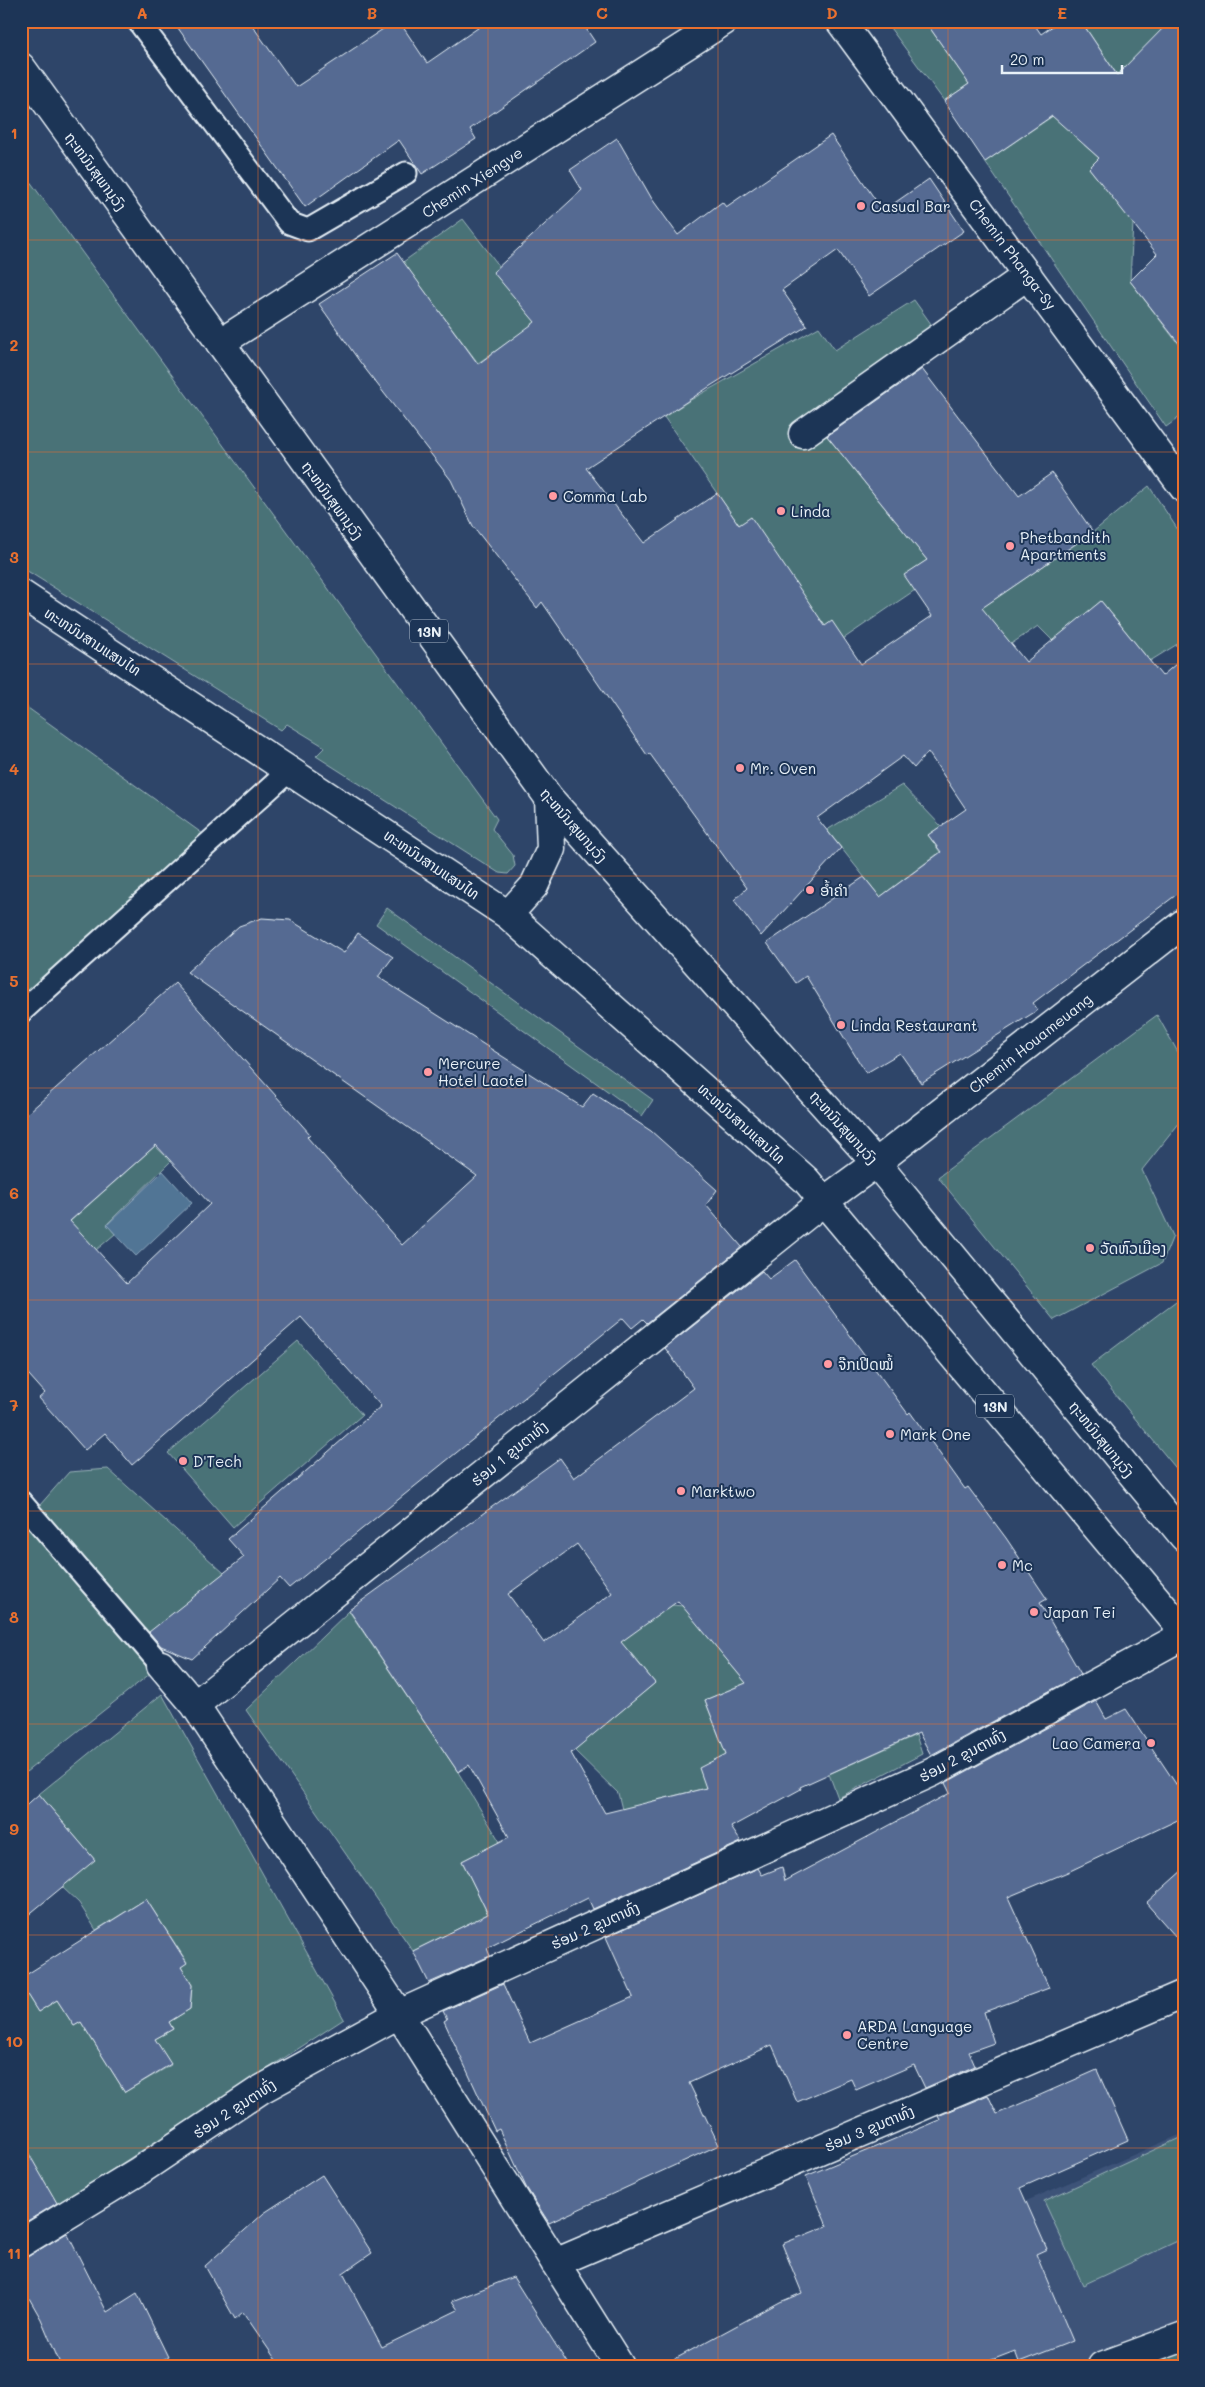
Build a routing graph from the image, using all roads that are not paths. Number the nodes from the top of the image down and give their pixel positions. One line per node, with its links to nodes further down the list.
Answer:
1 (138, 21): 5 (lane)
2 (724, 21): 7 (main road, Chemin Xiengve)
3 (840, 21): 6 (main road, Chemin Phanga-Sy)
4 (21, 68): 7 (main road, ຖະຫນົນສຸພານຸວົງ / 13N)
5 (406, 173)
6 (1028, 275): 8 (main road); 9 (main road, Chemin Phanga-Sy)
7 (220, 343): 12 (main road, ຖະຫນົນສຸພານຸວົງ / 13N)
8 (803, 434)
9 (1184, 488)
10 (21, 594): 11 (main road, ທະຫນົນສາມແສນໄທ / 13N)
11 (290, 770): 13 (main road, ທະຫນົນສາມແສນໄທ / 13N); 15 (lane)
12 (549, 798): 13 (main road); 16 (main road, ຖະຫນົນສຸພານຸວົງ / 13N)
13 (508, 914): 17 (main road, ທະຫນົນສາມແສນໄທ / 13N)
14 (1184, 923): 16 (main road, Chemin Houameuang)
15 (21, 1012)
16 (876, 1163): 17 (main road, Chemin Houameuang); 19 (main road, ຖະຫນົນສຸພານຸວົງ / 13N)
17 (824, 1201): 20 (main road, 13N); 22 (main road, ຮ່ອມ 1 ຂູນຕາທົ່ງ)
18 (21, 1502): 21 (lane)
19 (1184, 1537)
20 (1184, 1633): 24 (main road, ຮ່ອມ 2 ຂູນຕາທົ່ງ)
21 (161, 1665): 22 (main road)
22 (195, 1705): 24 (main road)
23 (1184, 1994): 26 (main road, ຮ່ອມ 3 ຂູນຕາທົ່ງ)
24 (399, 2014): 25 (main road, ຮ່ອມ 2 ຂູນຕາທົ່ງ); 26 (main road)
25 (21, 2243)
26 (555, 2263): 28 (main road)
27 (1184, 2336): 29 (main road)
28 (620, 2366)
29 (1102, 2366)

